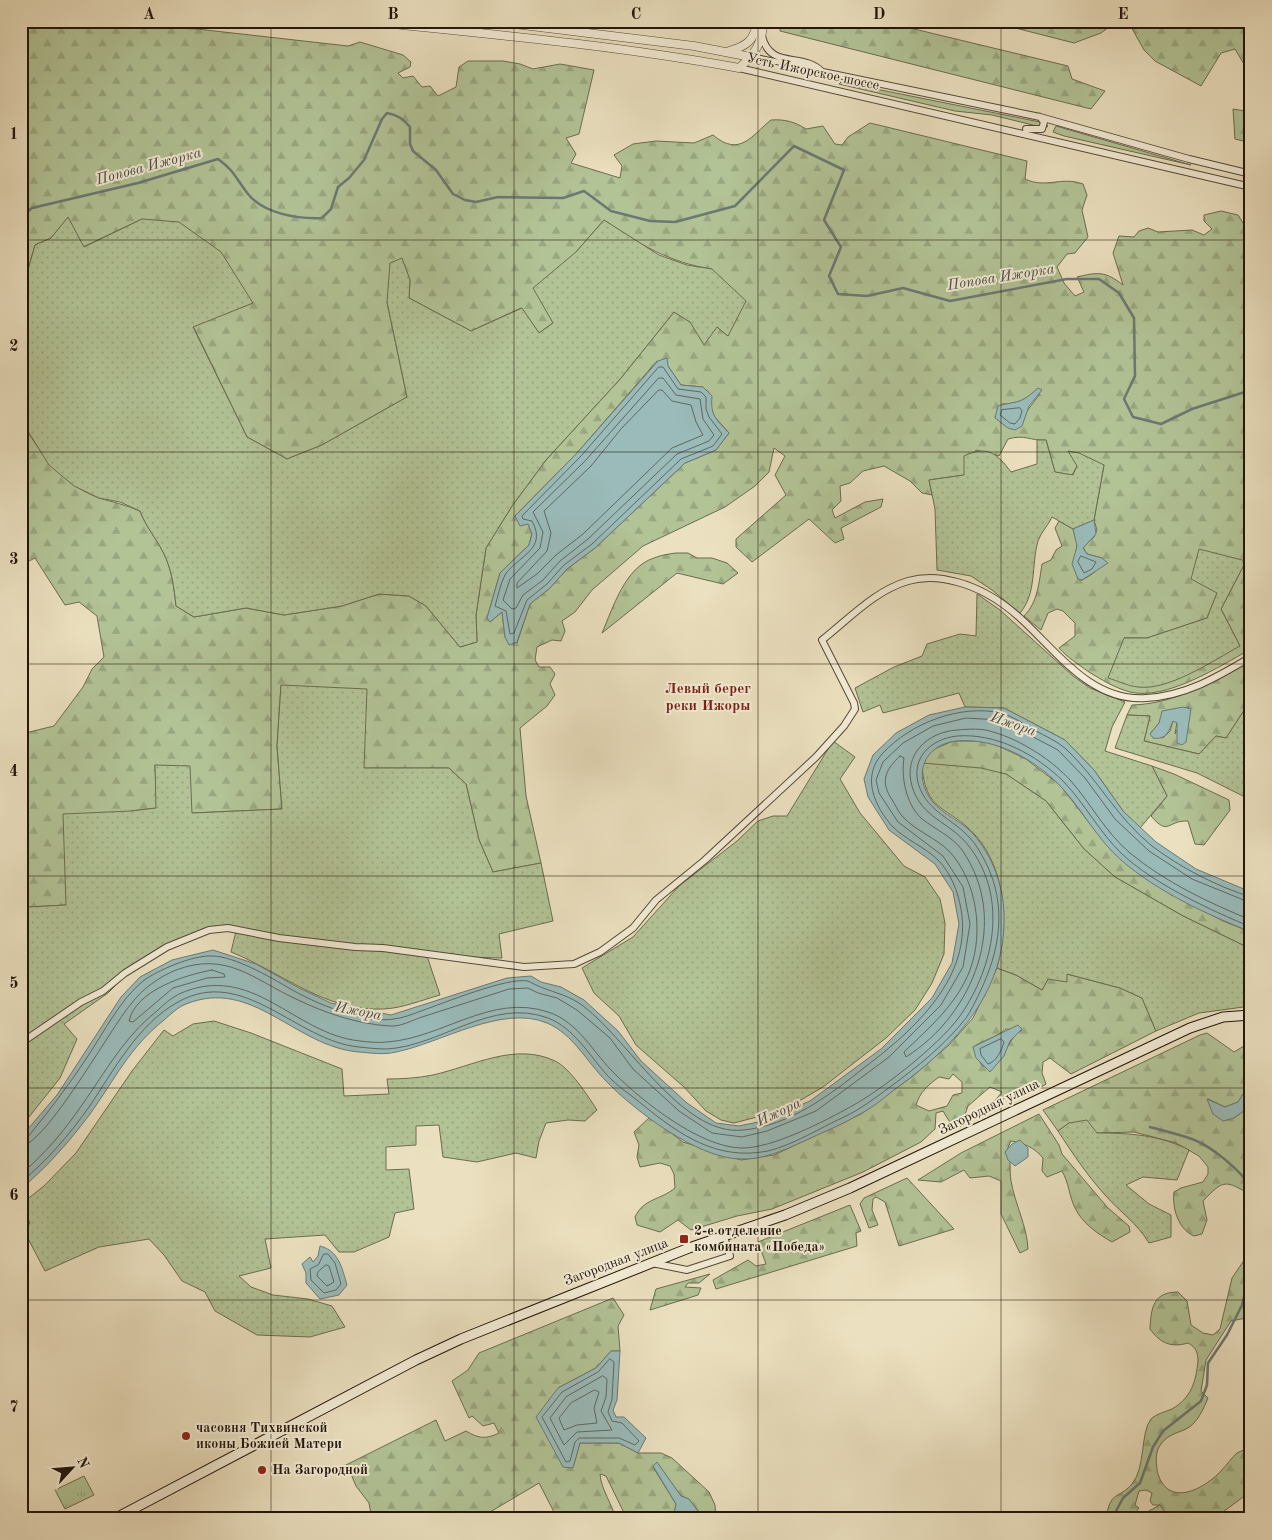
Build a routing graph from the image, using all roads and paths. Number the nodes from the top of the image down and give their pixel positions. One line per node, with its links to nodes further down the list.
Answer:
1 (363, 21): 8 (street, Усть-Ижорское шоссе)
2 (490, 21): 6 (street, Усть-Ижорское шоссе)
3 (757, 21): 6 (street)
4 (763, 21): 5 (street)
5 (762, 36): 7 (street); 9 (street, Усть-Ижорское шоссе)
6 (728, 52): 7 (street, Усть-Ижорское шоссе)
7 (751, 58): 8 (street); 9 (street, Усть-Ижорское шоссе)
8 (739, 68): 11 (street, Усть-Ижорское шоссе)
9 (823, 73): 10 (street, Усть-Ижорское шоссе)
10 (1040, 117): 11 (street); 12 (street, Усть-Ижорское шоссе)
11 (1006, 129): 13 (street, Усть-Ижорское шоссе)
12 (1251, 174)
13 (1251, 187)
14 (1251, 657): 16 (street)
15 (1251, 1015): 17 (main road, Загородная улица)
16 (21, 1044)
17 (724, 1237): 18 (main road, Загородная улица); 18 (street)
18 (652, 1264): 19 (main road, Загородная улица)
19 (114, 1519)

